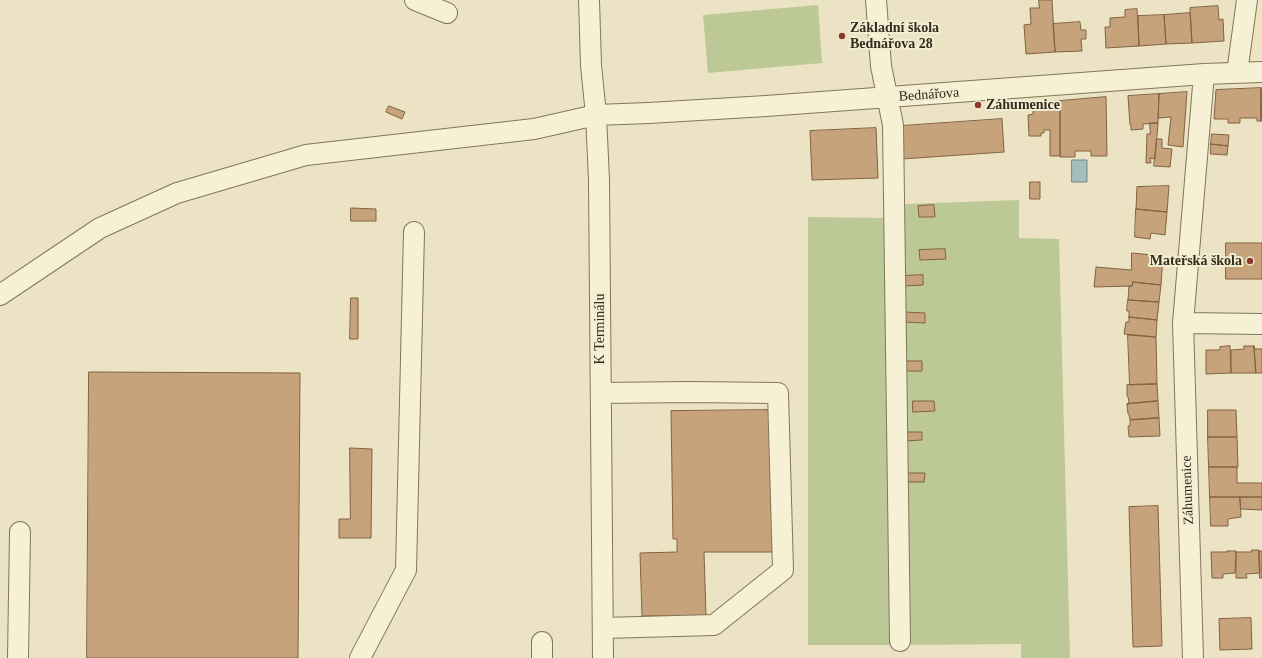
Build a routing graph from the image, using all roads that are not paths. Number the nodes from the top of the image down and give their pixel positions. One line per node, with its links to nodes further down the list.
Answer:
1 (415, 0): 5 (street)
2 (589, 0): 10 (street, K Terminálu)
3 (876, 0): 9 (street)
4 (1247, 0): 7 (street)
5 (447, 13)
6 (1262, 72): 7 (street, Bednářova)
7 (1237, 73): 8 (street, Bednářova)
8 (1204, 74): 9 (street, Bednářova); 13 (street, Záhumenice)
9 (887, 98): 10 (street, Bednářova); 18 (street)
10 (596, 115): 12 (street, Bednářova); 15 (street, K Terminálu)
11 (414, 232): 20 (street)
12 (0, 295)
13 (1183, 323): 14 (street); 22 (street, Záhumenice)
14 (1262, 324)
15 (601, 393): 17 (street, K Terminálu); 17 (street)
16 (20, 532): 19 (street)
17 (603, 628): 21 (street, K Terminálu)
18 (900, 641)
19 (18, 658)
20 (360, 658)
21 (603, 658)
22 (1194, 658)

